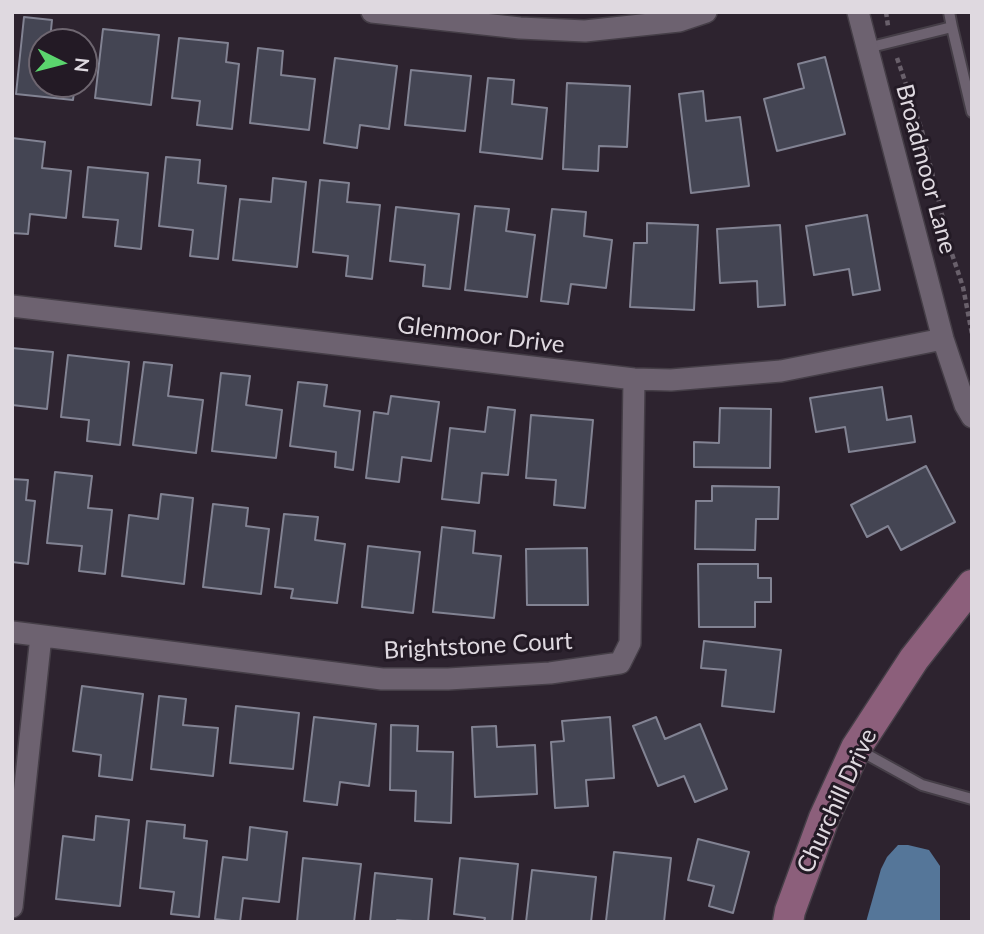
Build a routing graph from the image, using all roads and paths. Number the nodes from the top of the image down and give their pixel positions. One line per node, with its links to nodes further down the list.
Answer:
1 (372, 12): 2 (street)
2 (706, 12)
3 (858, 12): 8 (street, Broadmoor Lane)
4 (886, 12): 7 (path)
5 (949, 12): 6 (lane)
6 (952, 27): 7 (lane); 9 (lane)
7 (891, 42): 8 (lane); 11 (path)
8 (867, 48): 12 (street, Broadmoor Lane)
9 (972, 112)
10 (12, 306): 13 (street, Glenmoor Drive)
11 (972, 334)
12 (943, 339): 13 (street, Glenmoor Drive); 14 (street, Broadmoor Lane)
13 (634, 379): 17 (street, Brightstone Court)
14 (972, 417)
15 (972, 584): 18 (street, Churchill Drive)
16 (12, 632): 17 (street, Brightstone Court)
17 (41, 636): 20 (street)
18 (856, 748): 19 (lane); 21 (street, Churchill Drive)
19 (972, 799)
20 (12, 907)
21 (788, 922)

